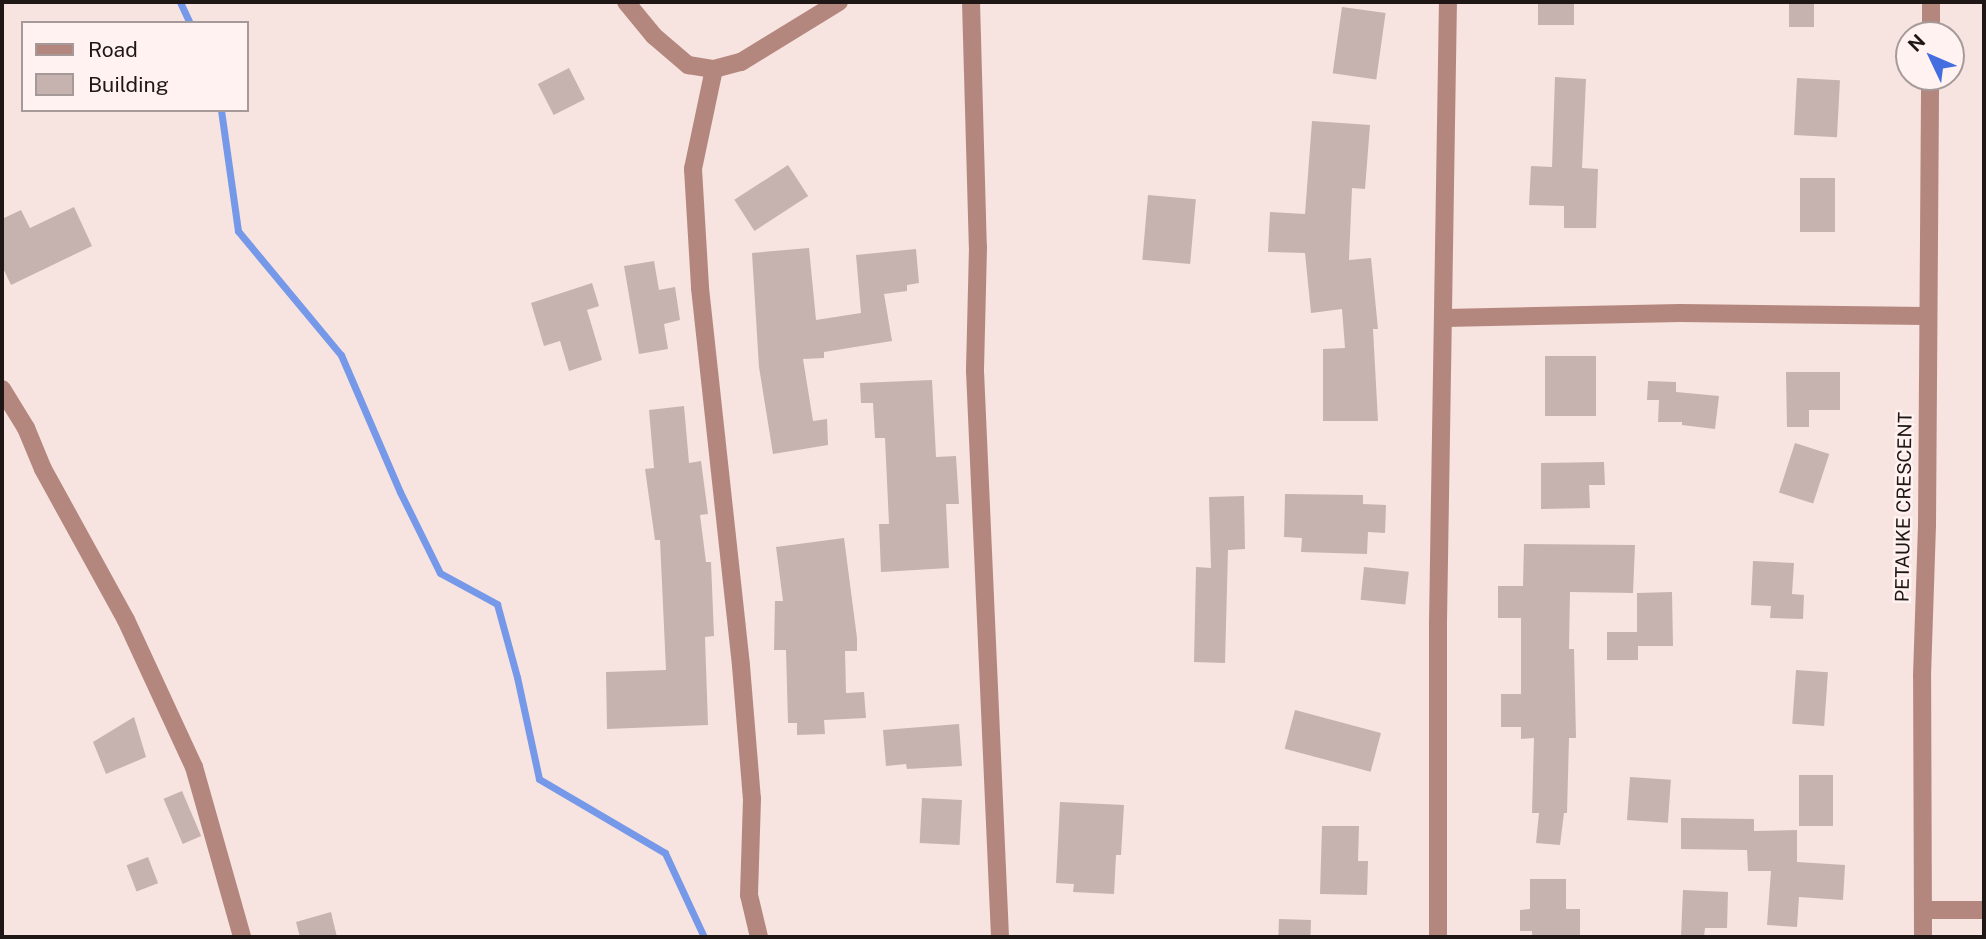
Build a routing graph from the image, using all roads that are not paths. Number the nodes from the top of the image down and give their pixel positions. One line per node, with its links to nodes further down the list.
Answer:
1 (625, 2): 7 (street)
2 (839, 2): 7 (street)
3 (971, 2): 16 (street)
4 (1448, 2): 10 (street)
5 (1931, 2): 6 (street)
6 (1931, 21)
7 (714, 69): 15 (street)
8 (1930, 91): 9 (street, PETAUKE CRESCENT)
9 (1927, 316): 10 (street); 12 (street, PETAUKE CRESCENT)
10 (1445, 318): 17 (street)
11 (2, 389): 14 (street)
12 (1924, 910): 13 (street); 18 (street, PETAUKE CRESCENT)
13 (1984, 910)
14 (242, 937)
15 (759, 937)
16 (1000, 937)
17 (1438, 937)
18 (1923, 937)

